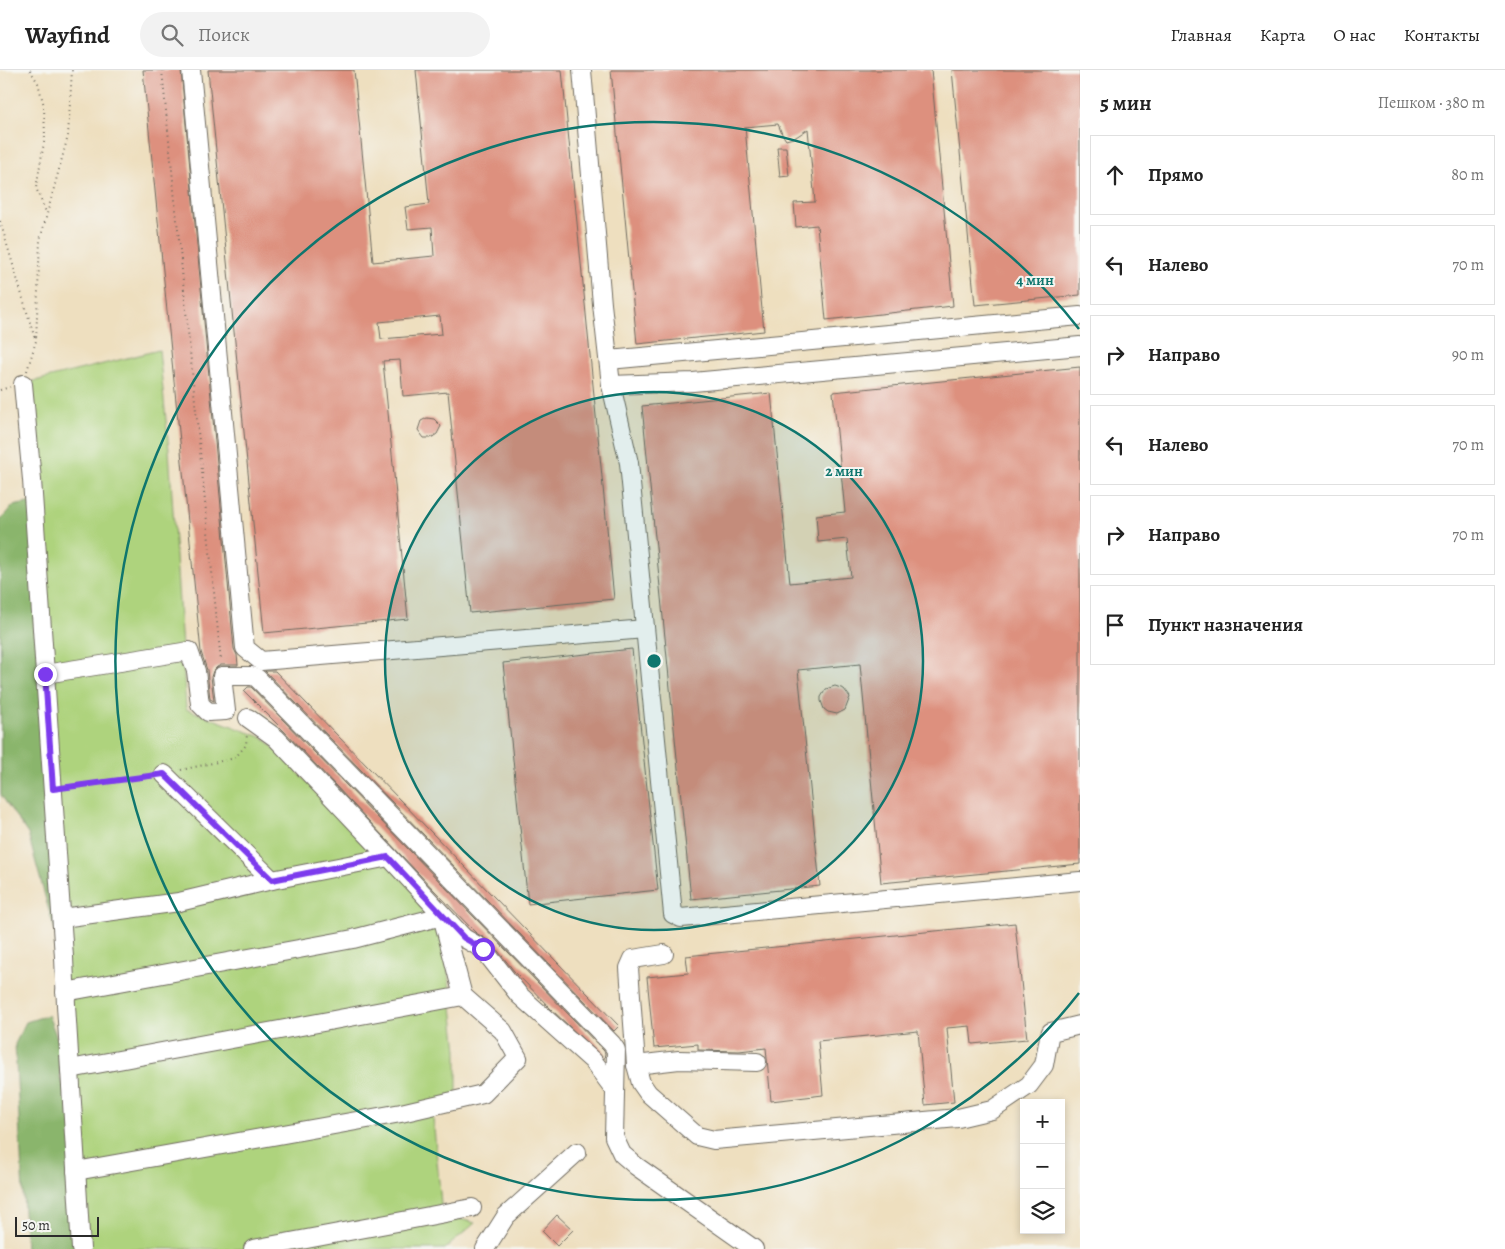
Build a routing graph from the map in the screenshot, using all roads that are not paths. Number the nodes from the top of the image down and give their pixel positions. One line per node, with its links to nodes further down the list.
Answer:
1 (190, 70): 8 (street)
2 (582, 70): 5 (street)
3 (1080, 316): 5 (street)
4 (1080, 346): 7 (street)
5 (609, 360): 7 (street)
6 (23, 384): 9 (street)
7 (611, 385): 8 (street)
8 (645, 629): 16 (street)
9 (45, 674): 12 (street); 18 (street)
10 (248, 718): 13 (street)
11 (164, 774): 15 (street)
12 (375, 800): 13 (street); 26 (street)
13 (354, 820): 14 (street)
14 (388, 857): 15 (street); 17 (street)
15 (272, 880): 18 (street)
16 (1080, 881)
17 (442, 916): 20 (street); 21 (street); 26 (street)
18 (62, 918): 20 (street)
19 (664, 954): 24 (street)
20 (65, 992): 25 (street)
21 (462, 996): 25 (street); 28 (street)
22 (1080, 1025): 24 (street)
23 (757, 1062): 24 (street)
24 (636, 1065)
25 (70, 1069): 28 (street)
26 (614, 1089): 33 (street)
27 (577, 1152): 32 (street)
28 (76, 1171): 30 (street)
29 (472, 1208): 31 (street)
30 (81, 1249)
31 (253, 1249)
32 (485, 1249)
33 (754, 1249)

